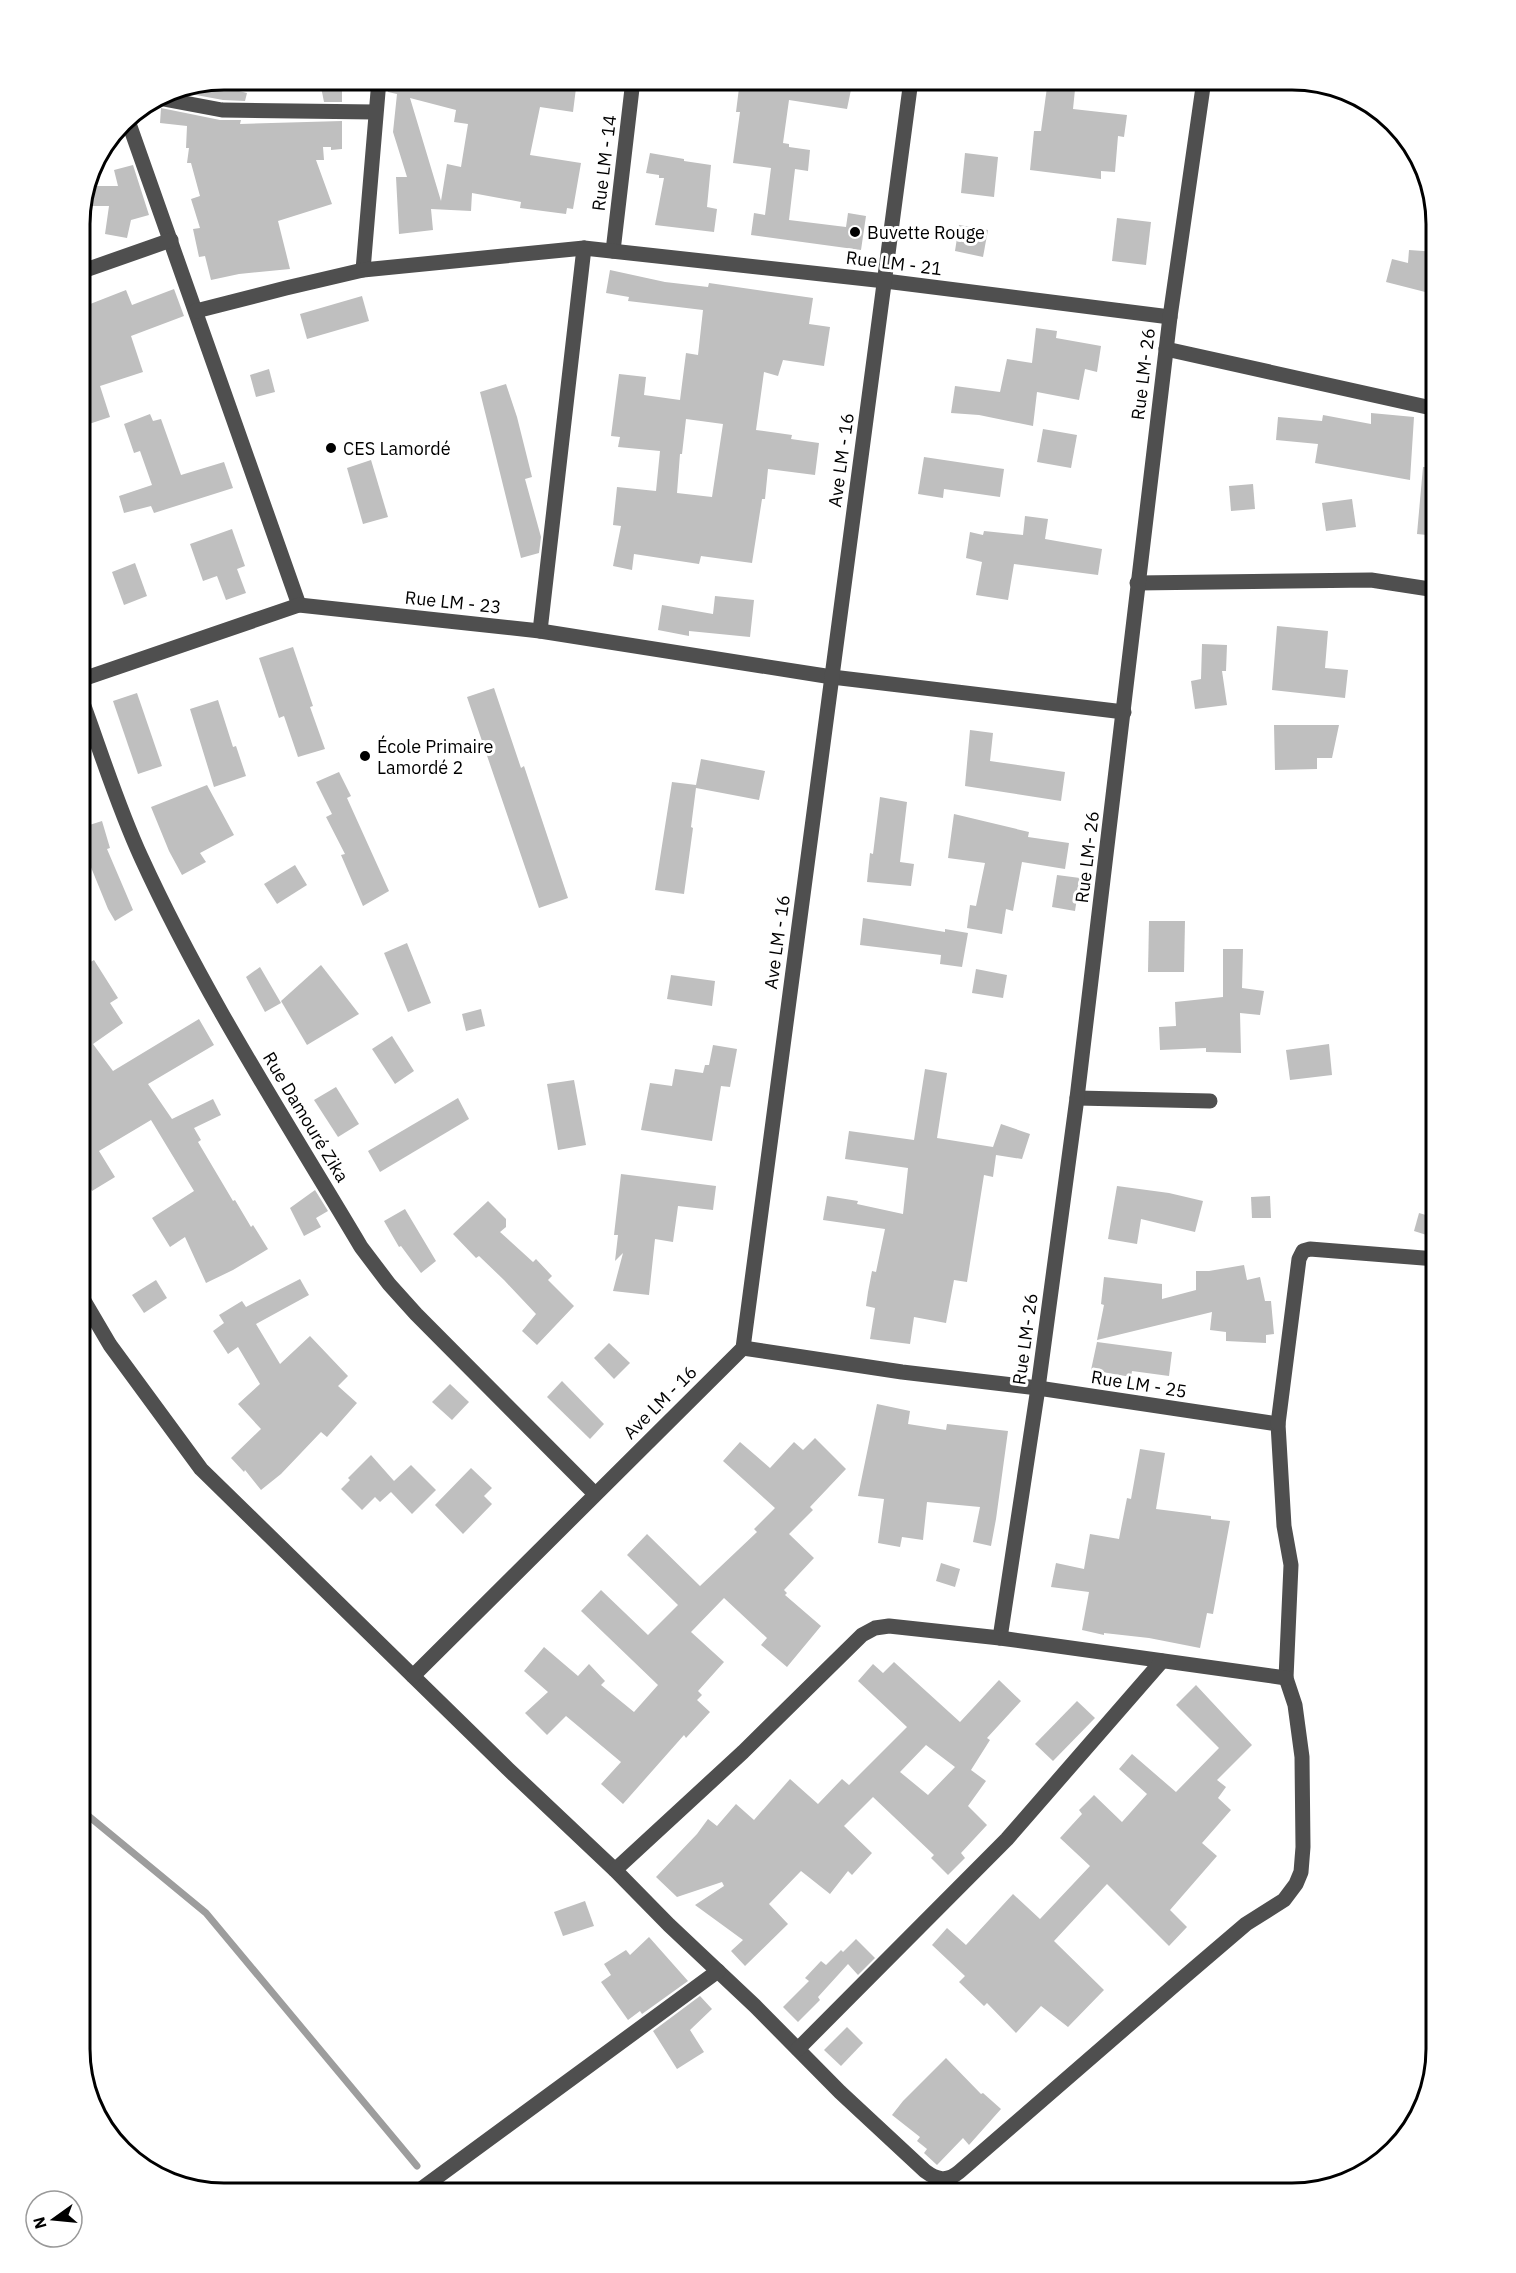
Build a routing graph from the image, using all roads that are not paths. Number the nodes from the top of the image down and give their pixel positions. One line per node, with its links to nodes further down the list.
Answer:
1 (378, 90): 6 (street)
2 (632, 90): 10 (street, Rue LM - 14)
3 (910, 90): 13 (street, Ave LM - 16)
4 (1203, 90): 15 (street, Rue LM- 26)
5 (172, 101): 6 (street)
6 (375, 112): 12 (street)
7 (131, 127): 8 (street)
8 (171, 240): 11 (street); 14 (street)
9 (584, 248): 10 (street, Rue LM - 21); 12 (street, Rue LM - 21); 21 (street)
10 (613, 251): 13 (street, Rue LM - 21)
11 (90, 268)
12 (363, 270): 14 (street, Rue LM - 21)
13 (885, 281): 15 (street, Rue LM - 21); 23 (street, Ave LM - 16)
14 (196, 311): 20 (street)
15 (1170, 317): 16 (street, Rue LM- 26)
16 (1166, 350): 17 (street); 18 (street, Rue LM- 26)
17 (1426, 407)
18 (1137, 583): 19 (street); 24 (street, Rue LM- 26)
19 (1426, 588)
20 (300, 605): 21 (street, Rue LM - 23); 22 (street, Rue LM - 23)
21 (540, 631): 23 (street, Rue LM - 23)
22 (90, 677)
23 (832, 677): 24 (street, Rue LM - 23); 30 (street, Ave LM - 16)
24 (1124, 712): 26 (street, Rue LM- 26)
25 (90, 722): 33 (street, Rue Damouré Zika)
26 (1077, 1098): 27 (street); 31 (street, Rue LM- 26)
27 (1210, 1101)
28 (1426, 1258): 32 (street)
29 (90, 1311): 36 (street)
30 (742, 1348): 31 (street, Rue LM - 25); 33 (street, Ave LM - 16)
31 (1038, 1388): 32 (street, Rue LM - 25); 34 (street, Rue LM- 26)
32 (1278, 1424): 37 (street)
33 (595, 1494): 36 (street, Ave LM - 16)
34 (1000, 1638): 35 (street); 38 (street)
35 (1162, 1661): 37 (street); 40 (street)
36 (413, 1676): 38 (street)
37 (1286, 1678): 40 (street)
38 (615, 1870): 39 (street)
39 (718, 1971): 40 (street); 41 (street)
40 (798, 2049)
41 (429, 2183)

